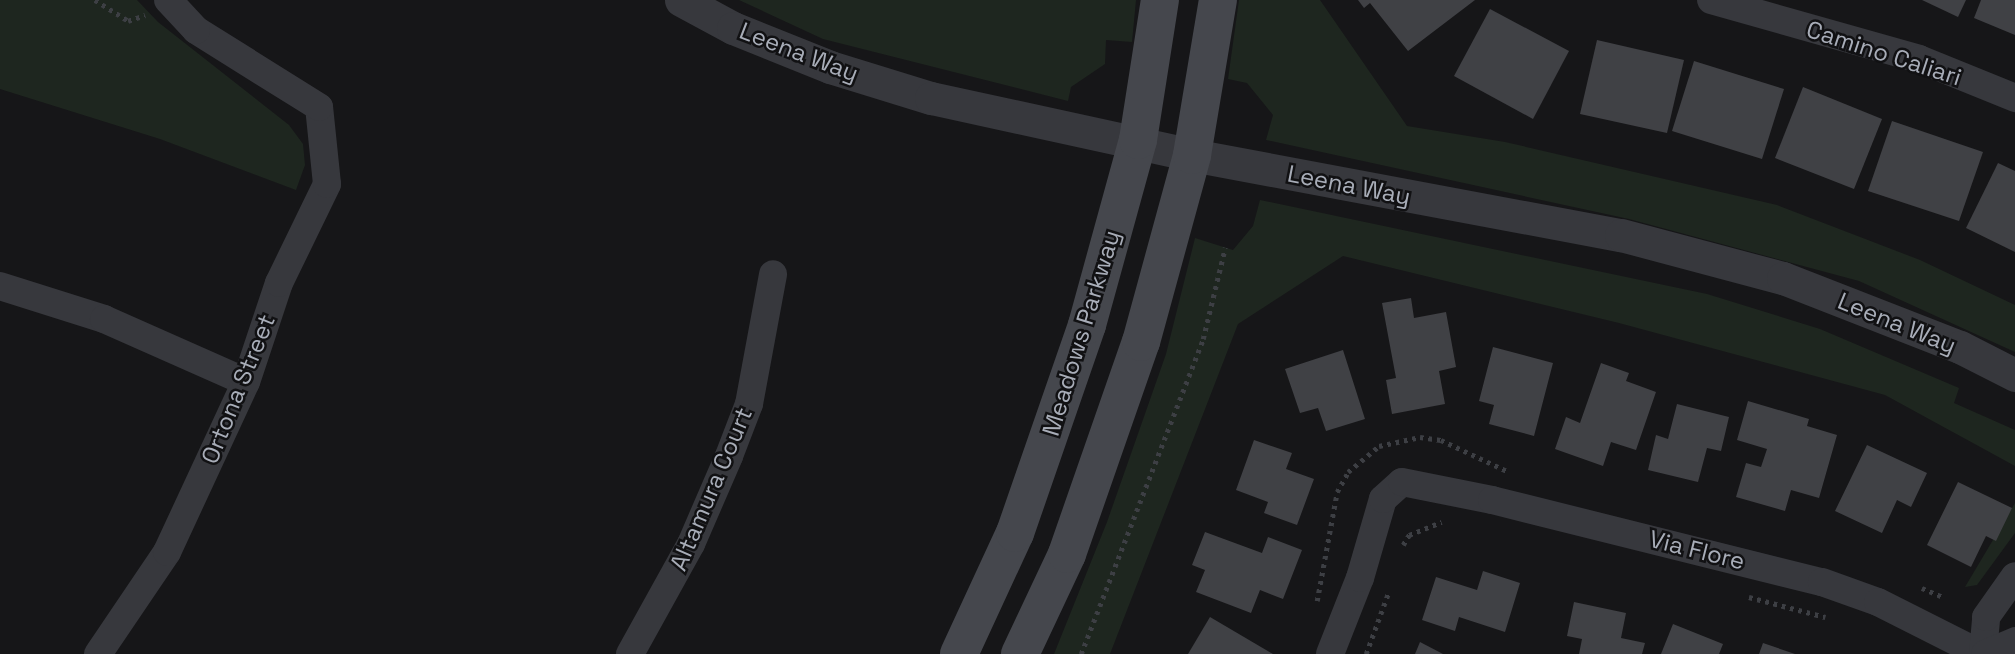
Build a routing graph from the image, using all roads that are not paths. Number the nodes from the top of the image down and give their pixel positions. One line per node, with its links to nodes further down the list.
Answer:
1 (681, 0): 7 (street, Leena Way)
2 (1160, 0): 7 (main road, Meadows Parkway)
3 (1218, 0): 8 (main road)
4 (1711, 0): 6 (street, Camino Caliari)
5 (158, 6): 12 (street, Ortona Street)
6 (2015, 98)
7 (1138, 140): 8 (street, Leena Way); 17 (main road, Meadows Parkway)
8 (1192, 155): 11 (street, Leena Way); 18 (main road)
9 (773, 274): 16 (street, Altamura Court)
10 (0, 286): 12 (street)
11 (2015, 375)
12 (246, 382): 15 (street, Ortona Street)
13 (2015, 576): 20 (street)
14 (2015, 642): 20 (street)
15 (98, 654)
16 (630, 654)
17 (959, 654)
18 (1020, 654)
19 (1330, 654): 20 (street, Via Flore)
20 (1983, 654)

